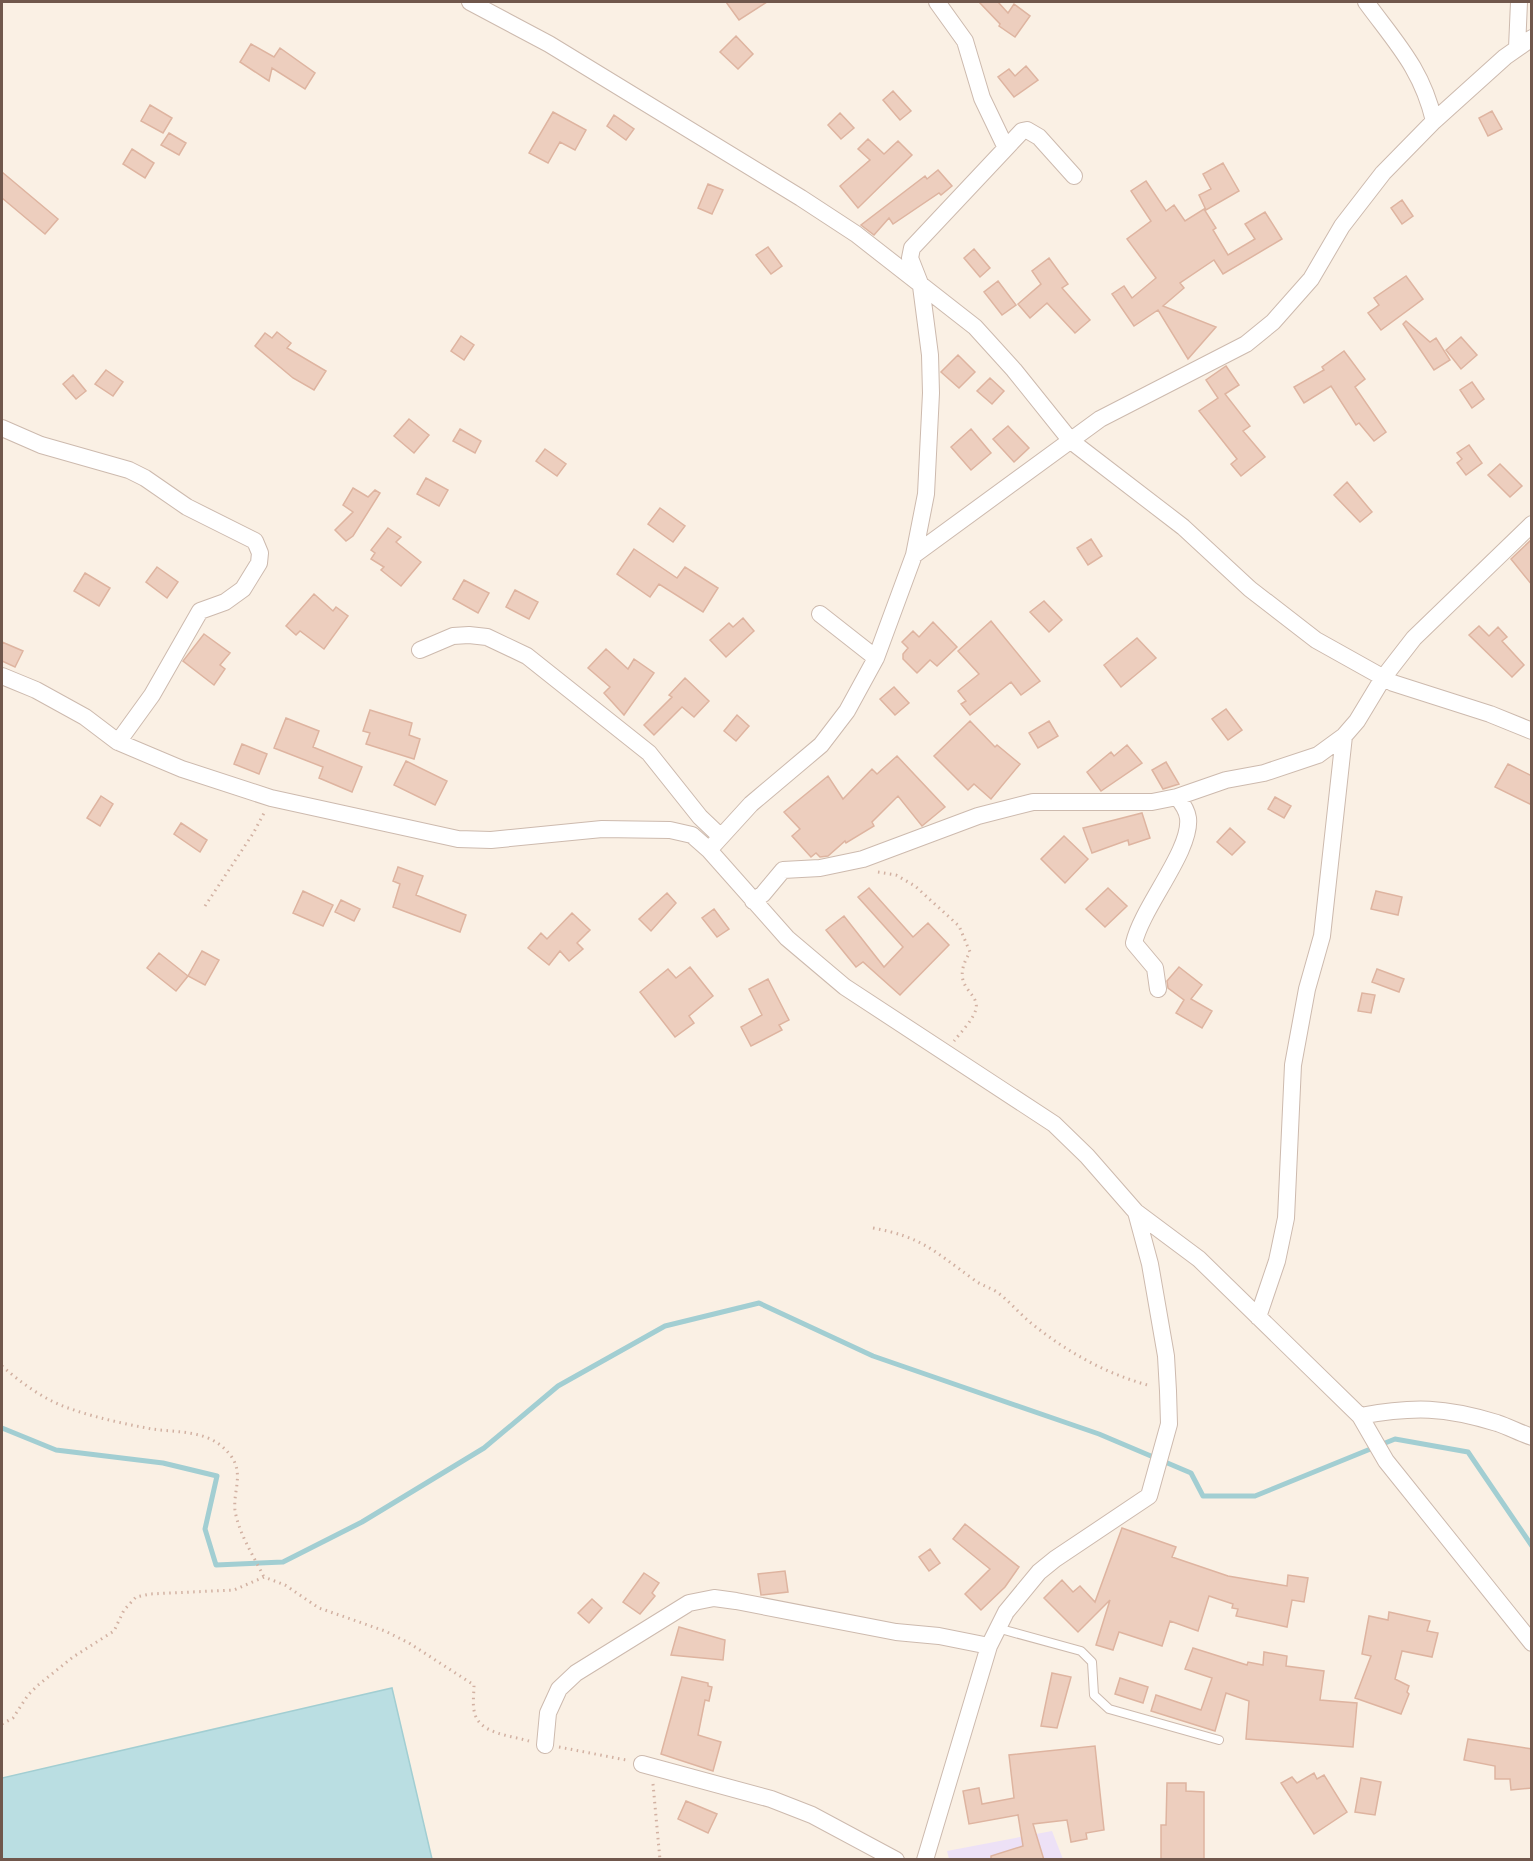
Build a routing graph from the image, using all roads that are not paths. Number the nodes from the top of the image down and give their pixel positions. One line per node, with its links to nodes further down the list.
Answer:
1 (470, 2): 10 (street)
2 (937, 2): 8 (street)
3 (1366, 2): 7 (street)
4 (1519, 2): 6 (street)
5 (1532, 38): 6 (street)
6 (1517, 48): 7 (street)
7 (1434, 121): 12 (street)
8 (1005, 146): 9 (street); 10 (street)
9 (1074, 176)
10 (921, 286): 12 (street); 14 (street)
11 (2, 428): 22 (street)
12 (1071, 441): 14 (street); 19 (street)
13 (1532, 524): 19 (street)
14 (914, 555): 17 (street)
15 (820, 614): 17 (street)
16 (420, 650): 24 (street)
17 (876, 658): 24 (street)
18 (2, 676): 22 (street)
19 (1383, 678): 20 (street); 21 (street)
20 (1532, 731)
21 (1344, 736): 23 (street); 29 (street)
22 (118, 742): 25 (street)
23 (1177, 797): 26 (street); 27 (street)
24 (720, 836): 25 (street)
25 (709, 850): 26 (street)
26 (753, 901): 28 (street)
27 (1158, 989)
28 (1136, 1212): 29 (street); 32 (street)
29 (1258, 1317): 30 (street)
30 (1363, 1423): 31 (street); 33 (street)
31 (1528, 1432)
32 (998, 1628): 34 (street); 35 (lane)
33 (1532, 1643)
34 (989, 1646): 36 (street); 39 (street)
35 (1220, 1740)
36 (545, 1745)
37 (642, 1764): 38 (street)
38 (896, 1860)
39 (925, 1860)

